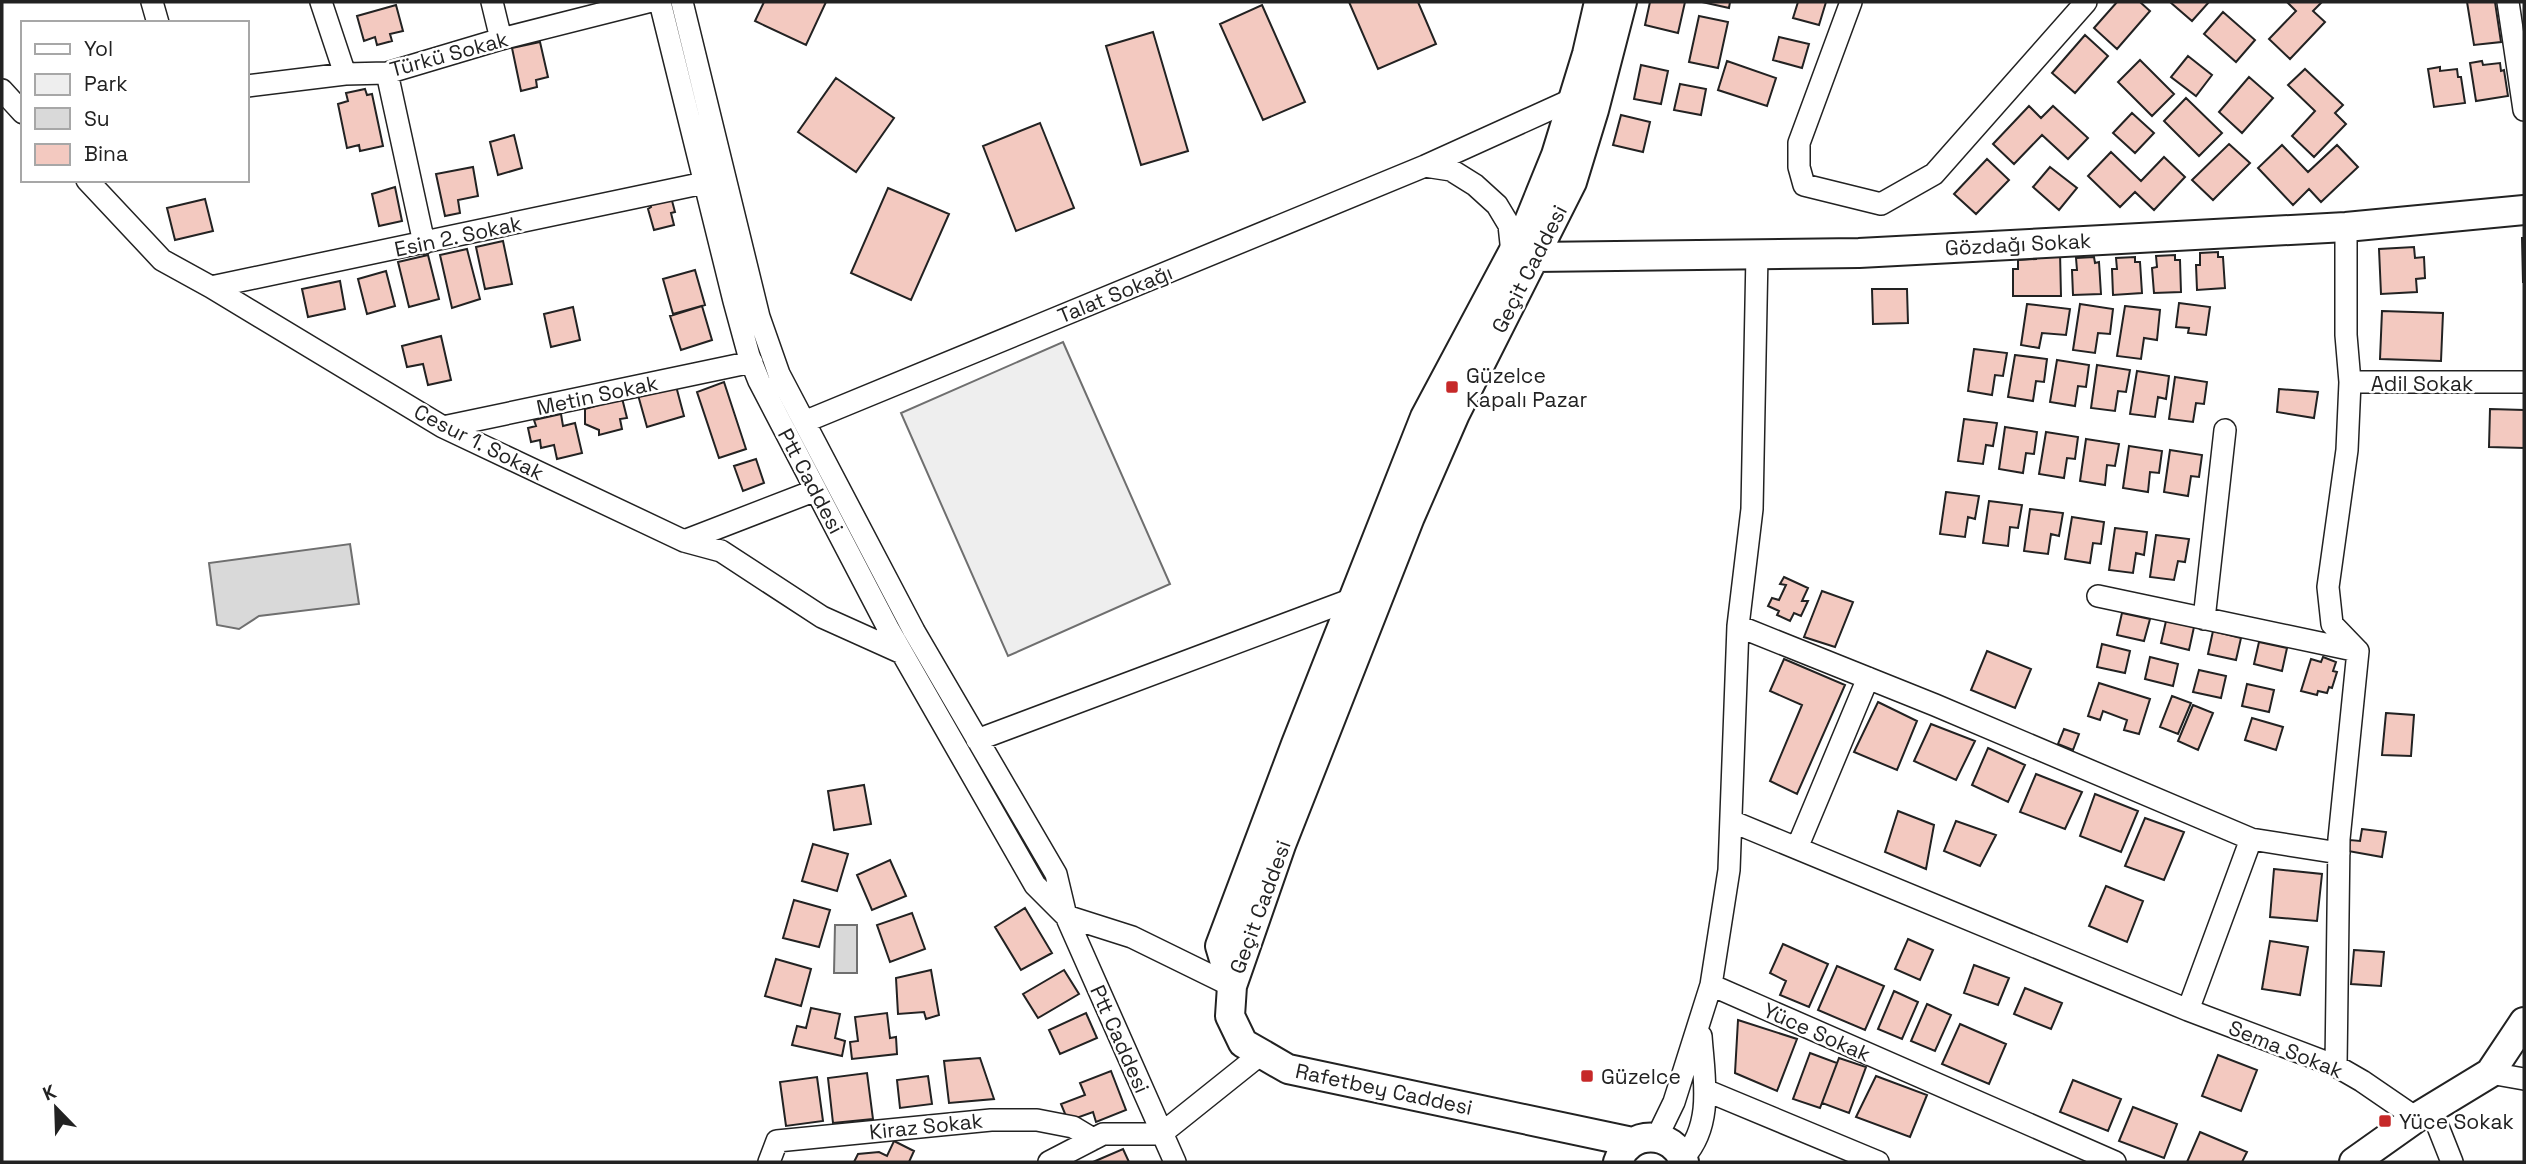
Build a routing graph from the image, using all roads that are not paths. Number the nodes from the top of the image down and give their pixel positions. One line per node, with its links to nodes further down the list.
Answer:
1 (152, 2): 12 (street)
2 (321, 2): 15 (street)
3 (492, 2): 13 (street)
4 (647, 2): 13 (street, Türkü Sokak)
5 (660, 2): 23 (street, Ptt Caddesi)
6 (682, 2): 33 (street, Ptt Caddesi)
7 (1599, 2): 18 (main road, Geçit Caddesi)
8 (1622, 2): 28 (main road, Geçit Caddesi)
9 (1851, 2): 10 (street)
10 (2086, 2)
11 (2508, 2): 19 (street)
12 (157, 21)
13 (501, 39): 14 (street, Türkü Sokak)
14 (387, 73): 15 (street, Türkü Sokak); 26 (street)
15 (345, 74): 16 (street, Türkü Sokak)
16 (248, 86)
17 (2, 90): 20 (street)
18 (1573, 99): 21 (street, Talat Sokağı); 28 (main road, Geçit Caddesi)
19 (2524, 110)
20 (21, 111)
21 (1425, 166): 28 (street); 33 (street, Talat Sokağı)
22 (89, 182): 29 (street, Cesur 1. Sokak)
23 (704, 183): 26 (street, Esin 2. Sokak); 30 (street, Ptt Caddesi)
24 (2524, 211): 25 (main road, Gözdağı Sokak)
25 (2346, 226): 27 (main road, Gözdağı Sokak); 31 (street, Adil Sokak)
26 (424, 243): 29 (street, Esin 2. Sokak)
27 (1756, 254): 28 (main road, Gözdağı Sokak); 41 (street)
28 (1523, 255): 39 (main road, Geçit Caddesi); 52 (main road, Geçit Caddesi)
29 (211, 287): 34 (street, Cesur 1. Sokak)
30 (752, 362): 34 (street, Metin Sokak); 36 (street, Ptt Caddesi)
31 (2350, 382): 32 (street, Adil Sokak); 42 (street)
32 (2524, 382)
33 (804, 422): 45 (street, Ptt Caddesi)
34 (443, 427): 37 (street, Cesur 1. Sokak)
35 (2225, 430): 40 (street)
36 (816, 490): 37 (street); 43 (street, Ptt Caddesi)
37 (684, 541): 43 (street, Cesur 1. Sokak)
38 (2098, 596): 40 (street)
39 (1354, 598): 45 (street); 52 (main road, Geçit Caddesi)
40 (2204, 619): 42 (street)
41 (1738, 626): 44 (street); 46 (street)
42 (2358, 651): 49 (street)
43 (902, 653): 50 (street, Ptt Caddesi)
44 (1868, 678): 47 (street); 48 (street)
45 (977, 740): 50 (street, Ptt Caddesi)
46 (1731, 821): 48 (street, Sema Sokak); 51 (street)
47 (2251, 839): 49 (street); 53 (street)
48 (1797, 848): 53 (street, Sema Sokak)
49 (2339, 853): 57 (street)
50 (1066, 916): 52 (street); 63 (street, Ptt Caddesi)
51 (1711, 985): 55 (street); 72 (street, Yüce Sokak)
52 (1231, 986): 56 (main road, Rafetbey Caddesi)
53 (2188, 1010): 57 (street, Sema Sokak)
54 (2524, 1022): 58 (main road)
55 (1700, 1024): 60 (street); 65 (street)
56 (1262, 1054): 62 (main road, Rafetbey Caddesi); 63 (street)
57 (2336, 1066): 61 (street, Sema Sokak)
58 (2490, 1073): 59 (street); 61 (main road)
59 (2524, 1079)
60 (1705, 1090): 67 (street); 71 (street)
61 (2424, 1113): 73 (main road); 74 (street)
62 (1588, 1133): 65 (main road, Rafetbey Caddesi); 70 (main road)
63 (1161, 1134): 64 (street); 69 (street, Ptt Caddesi)
64 (1093, 1139): 66 (street); 68 (street, Kiraz Sokak)
65 (1635, 1147): 67 (main road)
66 (1059, 1160)
67 (1684, 1160)
68 (769, 1162)
69 (1175, 1162)
70 (1608, 1162)
71 (1878, 1162)
72 (2115, 1162)
73 (2354, 1162)
74 (2452, 1162)

